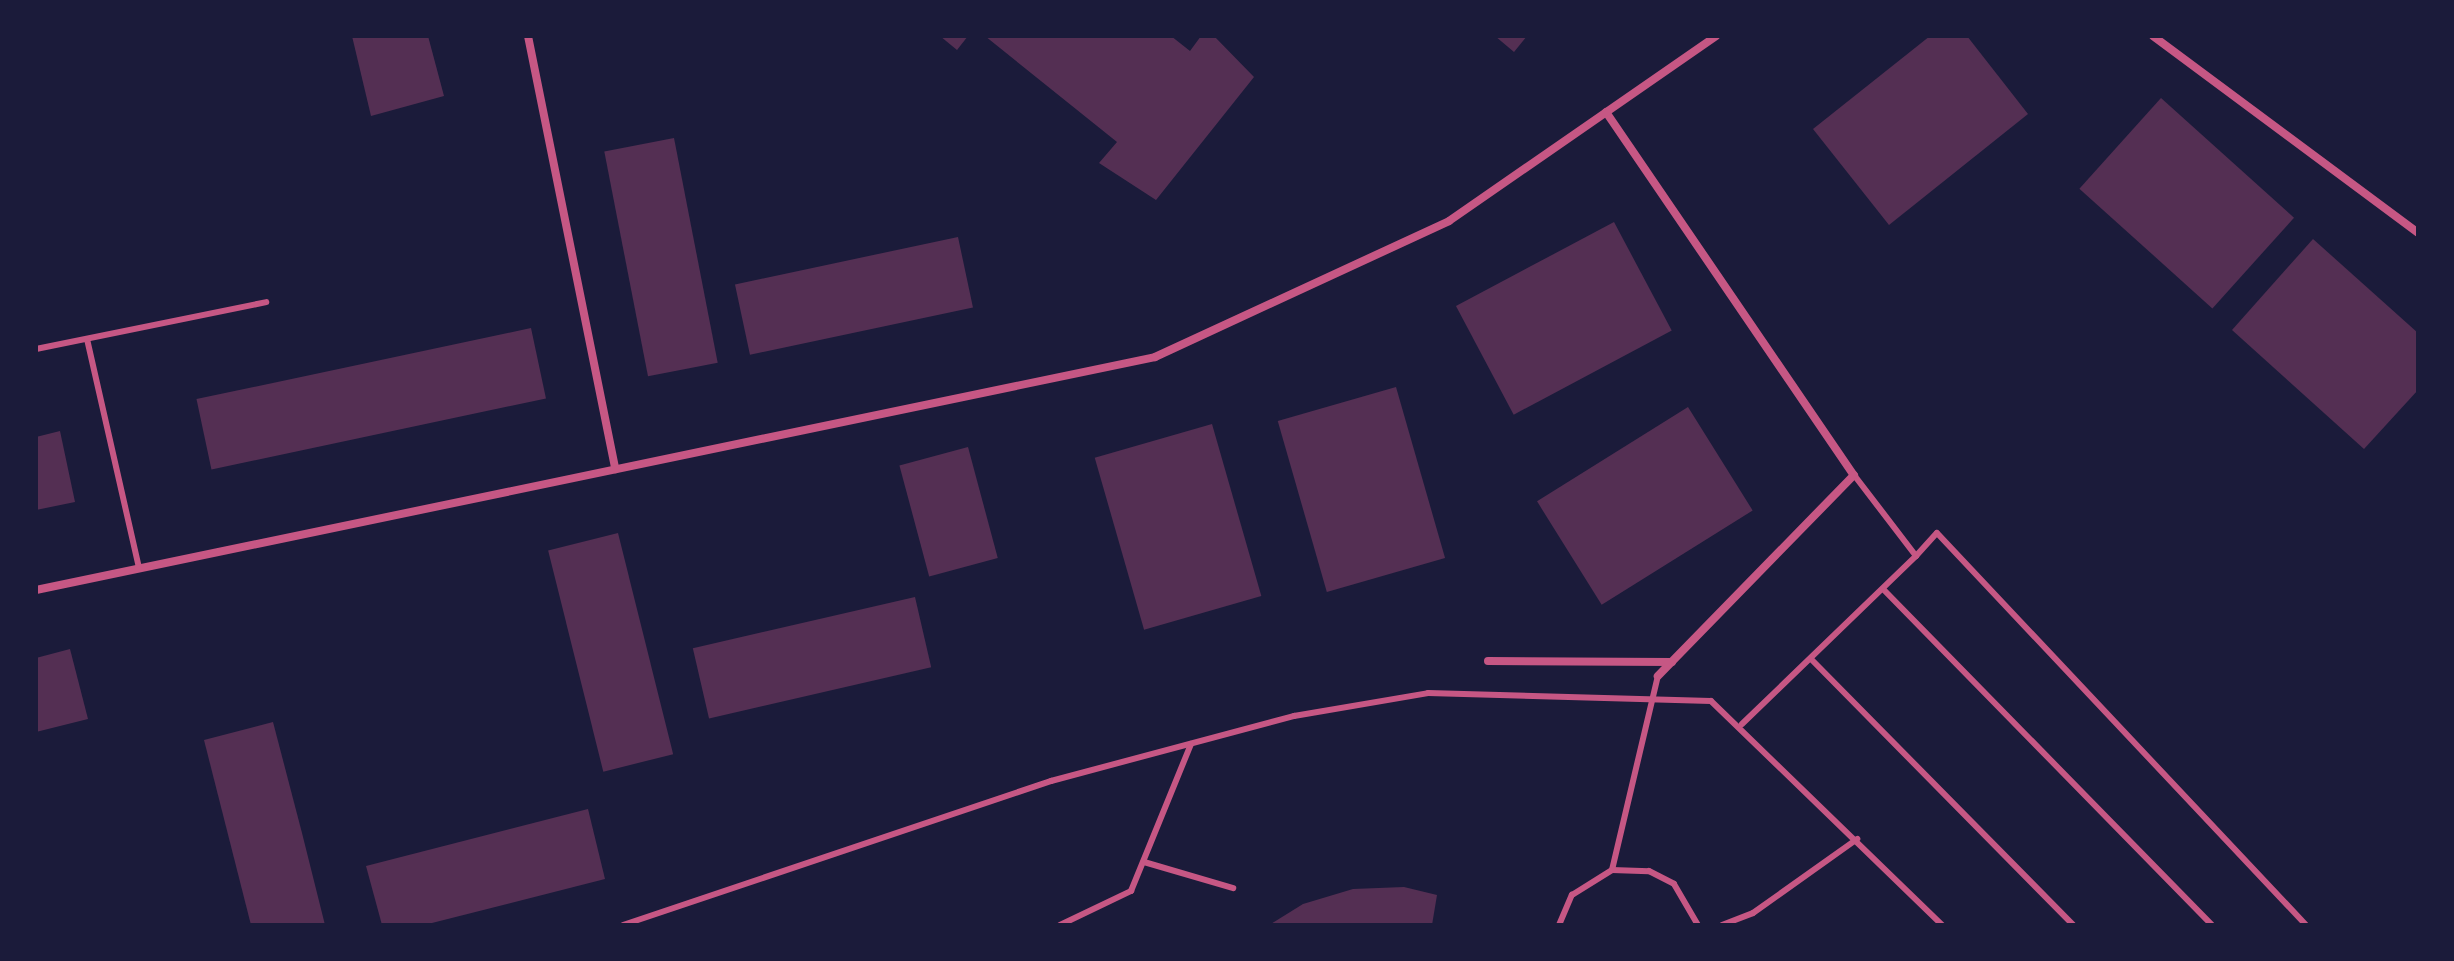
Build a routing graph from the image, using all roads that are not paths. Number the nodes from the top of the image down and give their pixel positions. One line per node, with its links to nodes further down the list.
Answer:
1 (528, 36): 9 (street)
2 (1716, 36): 4 (street)
3 (2153, 36): 5 (street)
4 (1606, 112): 9 (street); 10 (street)
5 (2418, 233)
6 (266, 302): 7 (lane)
7 (87, 339): 8 (lane); 12 (lane)
8 (36, 349)
9 (615, 469): 12 (street)
10 (1854, 475): 11 (lane); 17 (street)
11 (1916, 556): 13 (lane); 34 (lane)
12 (139, 568): 14 (street)
13 (1883, 589): 15 (lane); 33 (lane)
14 (36, 590)
15 (1811, 659): 20 (lane); 32 (lane)
16 (1488, 661): 17 (street)
17 (1672, 662): 18 (street)
18 (1658, 676): 19 (lane)
19 (1649, 699): 20 (lane); 21 (lane); 24 (lane)
20 (1742, 724): 22 (lane)
21 (1191, 744): 23 (lane); 26 (lane)
22 (1857, 839): 30 (lane); 31 (lane)
23 (1144, 862): 25 (lane); 27 (lane)
24 (1612, 870): 28 (lane); 29 (lane)
25 (1233, 888)
26 (623, 925)
27 (1060, 925)
28 (1559, 925)
29 (1698, 925)
30 (1722, 925)
31 (1942, 925)
32 (2073, 925)
33 (2212, 925)
34 (2306, 925)

